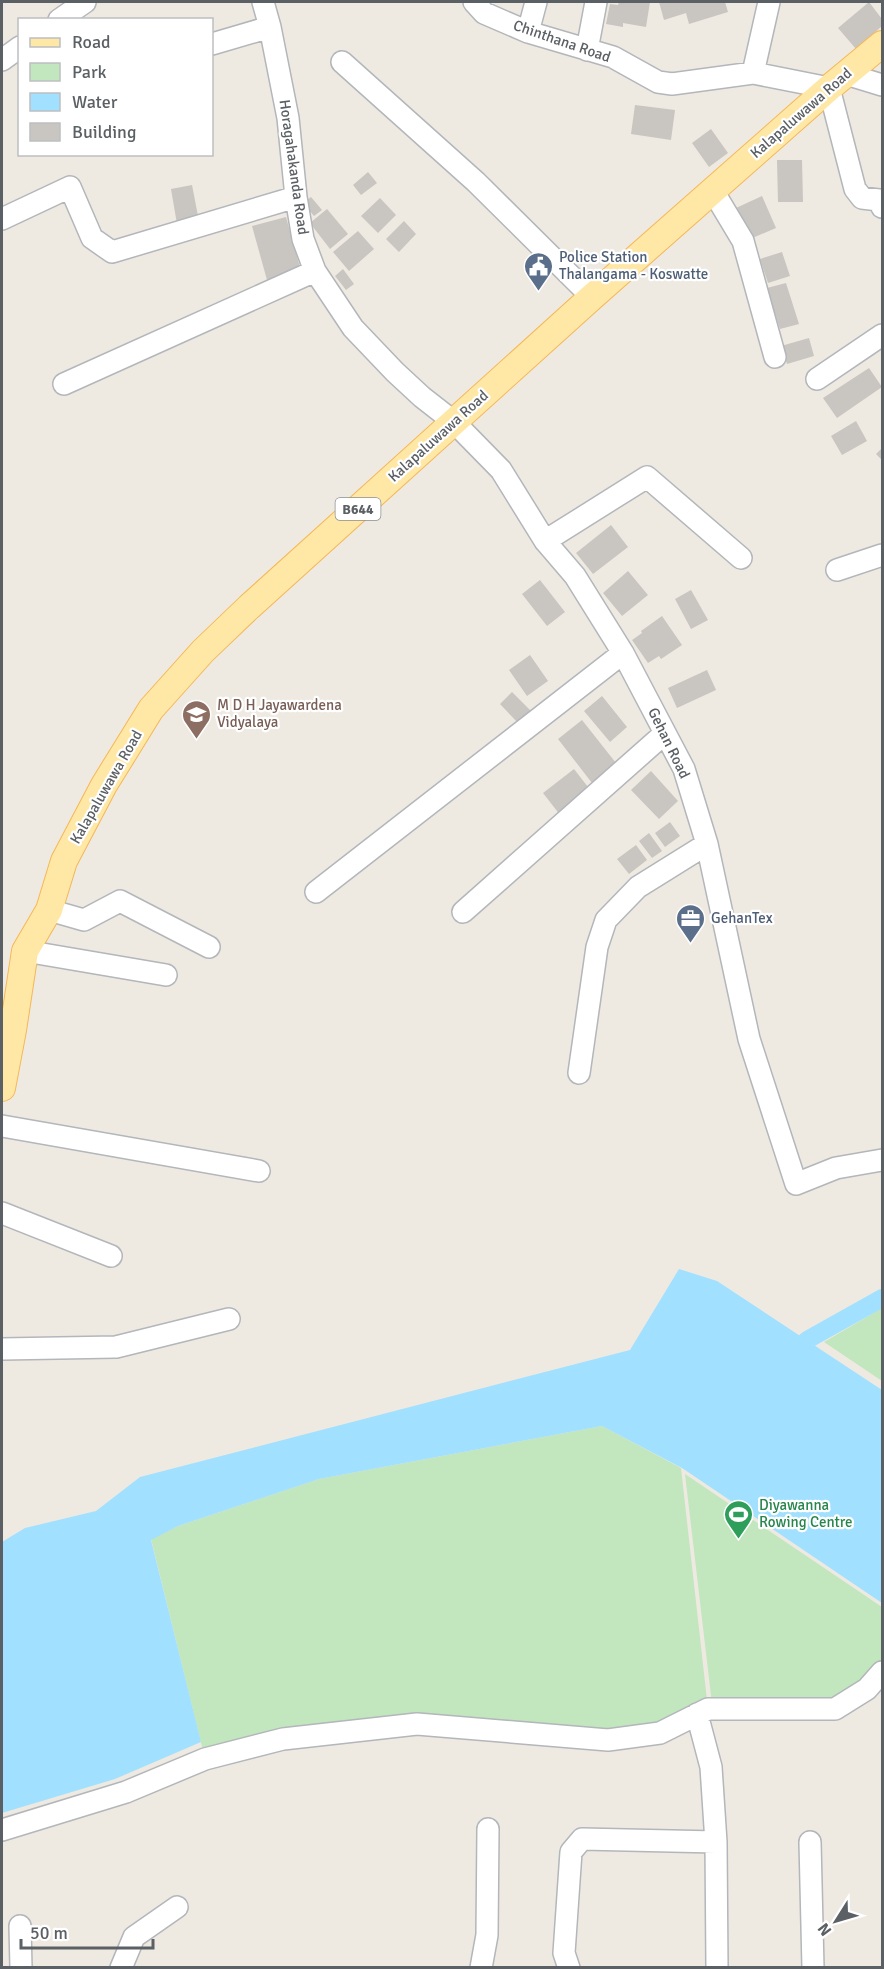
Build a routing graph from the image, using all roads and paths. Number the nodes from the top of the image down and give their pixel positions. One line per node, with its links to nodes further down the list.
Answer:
1 (85, 2): 7 (street)
2 (262, 2): 8 (street, Horagahakanda Road)
3 (474, 2): 9 (street, Chinthana Road)
4 (536, 2): 9 (street)
5 (596, 2): 13 (street)
6 (769, 2): 16 (street)
7 (62, 18)
8 (270, 27): 10 (street); 20 (street, Horagahakanda Road)
9 (528, 32): 13 (street, Chinthana Road)
10 (213, 44)
11 (882, 44): 17 (main road, Kalapaluwawa Road / B644)
12 (18, 48): 14 (street)
13 (587, 50): 16 (street, Chinthana Road)
14 (2, 60)
15 (342, 62): 24 (street)
16 (753, 73): 17 (street, Chinthana Road)
17 (837, 81): 18 (street, Chinthana Road); 19 (main road, Kalapaluwawa Road / B644); 21 (street)
18 (882, 85)
19 (713, 191): 24 (main road, Kalapaluwawa Road / B644); 26 (street)
20 (296, 197): 22 (street); 23 (street, Horagahakanda Road)
21 (882, 207)
22 (2, 219)
23 (315, 272): 28 (street); 29 (street, Horagahakanda Road)
24 (592, 297): 29 (main road, Kalapaluwawa Road / B644)
25 (882, 335): 27 (street)
26 (775, 357)
27 (817, 379)
28 (64, 384)
29 (454, 422): 30 (street, Gehan Road); 38 (main road, Kalapaluwawa Road / B644)
30 (545, 541): 32 (street); 34 (street, Gehan Road)
31 (882, 555): 33 (street)
32 (741, 558)
33 (837, 570)
34 (624, 653): 35 (street, Gehan Road); 37 (street)
35 (664, 734): 36 (street, Gehan Road); 39 (street)
36 (707, 844): 43 (street); 46 (street, Gehan Road)
37 (316, 892)
38 (49, 910): 40 (street); 41 (main road, Kalapaluwawa Road / B644)
39 (463, 912)
40 (209, 946)
41 (25, 951): 42 (street); 44 (main road, Kalapaluwawa Road / B644)
42 (166, 975)
43 (579, 1073)
44 (2, 1088)
45 (2, 1126): 47 (street)
46 (882, 1160)
47 (259, 1171)
48 (2, 1213): 49 (street)
49 (111, 1256)
50 (229, 1319): 51 (street)
51 (2, 1349)
52 (882, 1672): 53 (street)
53 (698, 1714): 55 (street); 56 (street)
54 (488, 1828): 62 (street)
55 (2, 1830)
56 (716, 1842): 63 (street); 64 (street)
57 (810, 1842): 65 (street)
58 (177, 1907): 61 (street)
59 (20, 1926): 60 (street)
60 (21, 1968)
61 (121, 1968)
62 (481, 1968)
63 (569, 1968)
64 (717, 1968)
65 (813, 1968)

